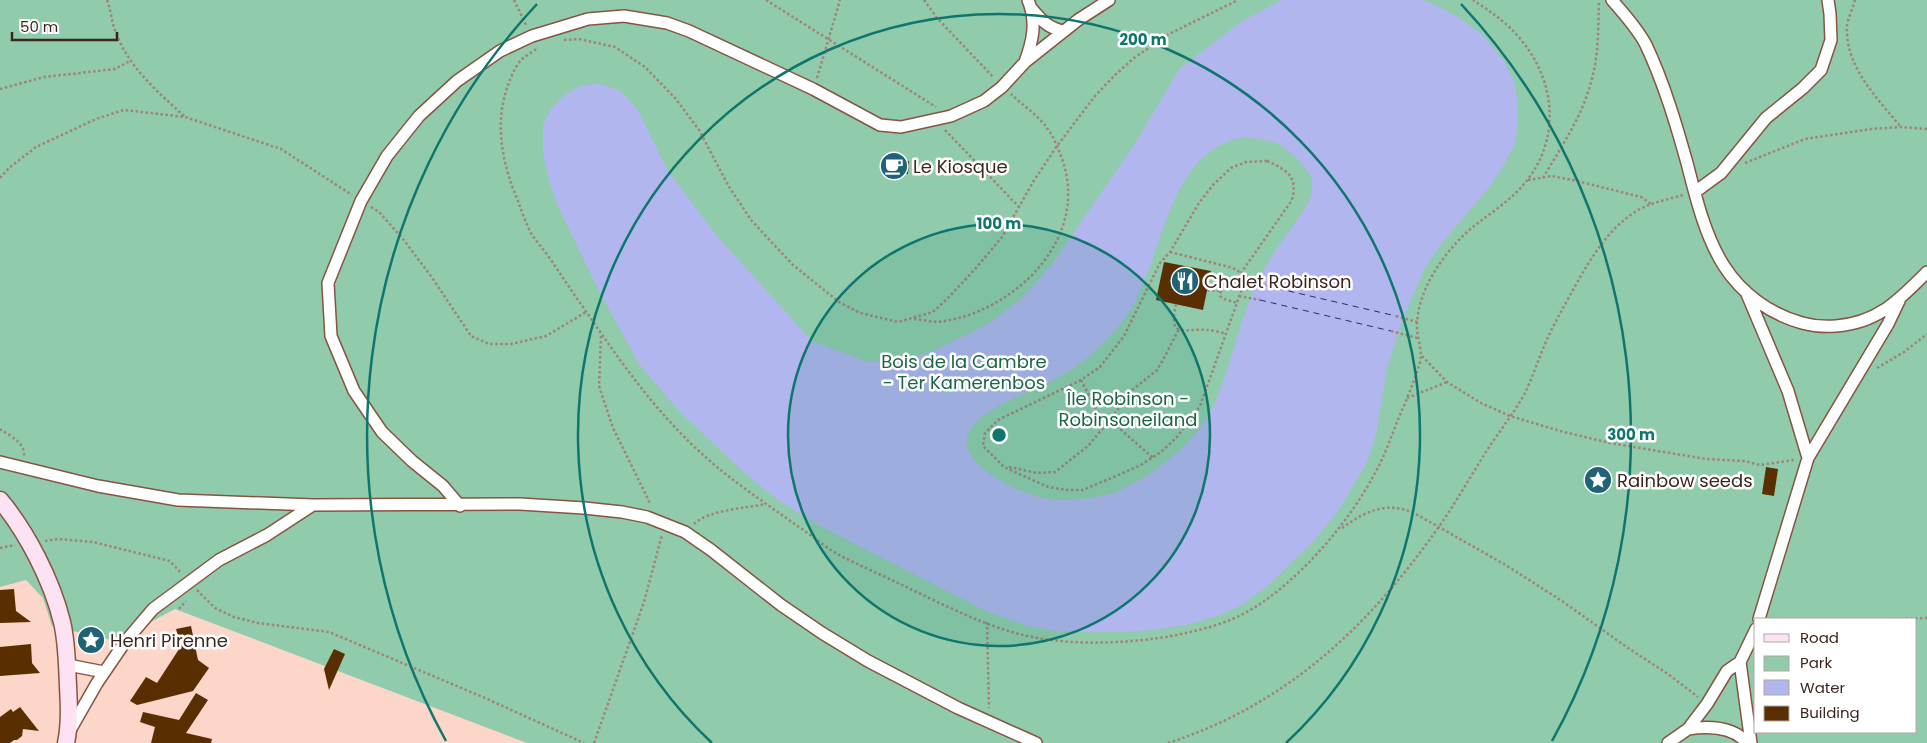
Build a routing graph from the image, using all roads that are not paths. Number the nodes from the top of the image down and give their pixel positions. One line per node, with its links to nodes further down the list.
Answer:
1 (1109, 0): 5 (street)
2 (1612, 0): 7 (street)
3 (1828, 0): 7 (street)
4 (1030, 5): 5 (street); 6 (street)
5 (1064, 31): 6 (street)
6 (1025, 62): 15 (street)
7 (1694, 192): 9 (street)
8 (1927, 272): 10 (street)
9 (1747, 294): 10 (street); 11 (street)
10 (1899, 300): 11 (street)
11 (1808, 458): 16 (street)
12 (0, 462): 14 (street)
13 (0, 500): 19 (street)
14 (313, 505): 15 (street); 20 (street)
15 (460, 506): 23 (street)
16 (1759, 618)
17 (1754, 633): 18 (street)
18 (1740, 662): 21 (street); 26 (street)
19 (68, 665): 20 (street); 22 (street)
20 (104, 672): 22 (street)
21 (1688, 729): 24 (street); 25 (street)
22 (67, 739)
23 (1036, 743)
24 (1668, 743)
25 (1747, 743)
26 (1751, 743)

